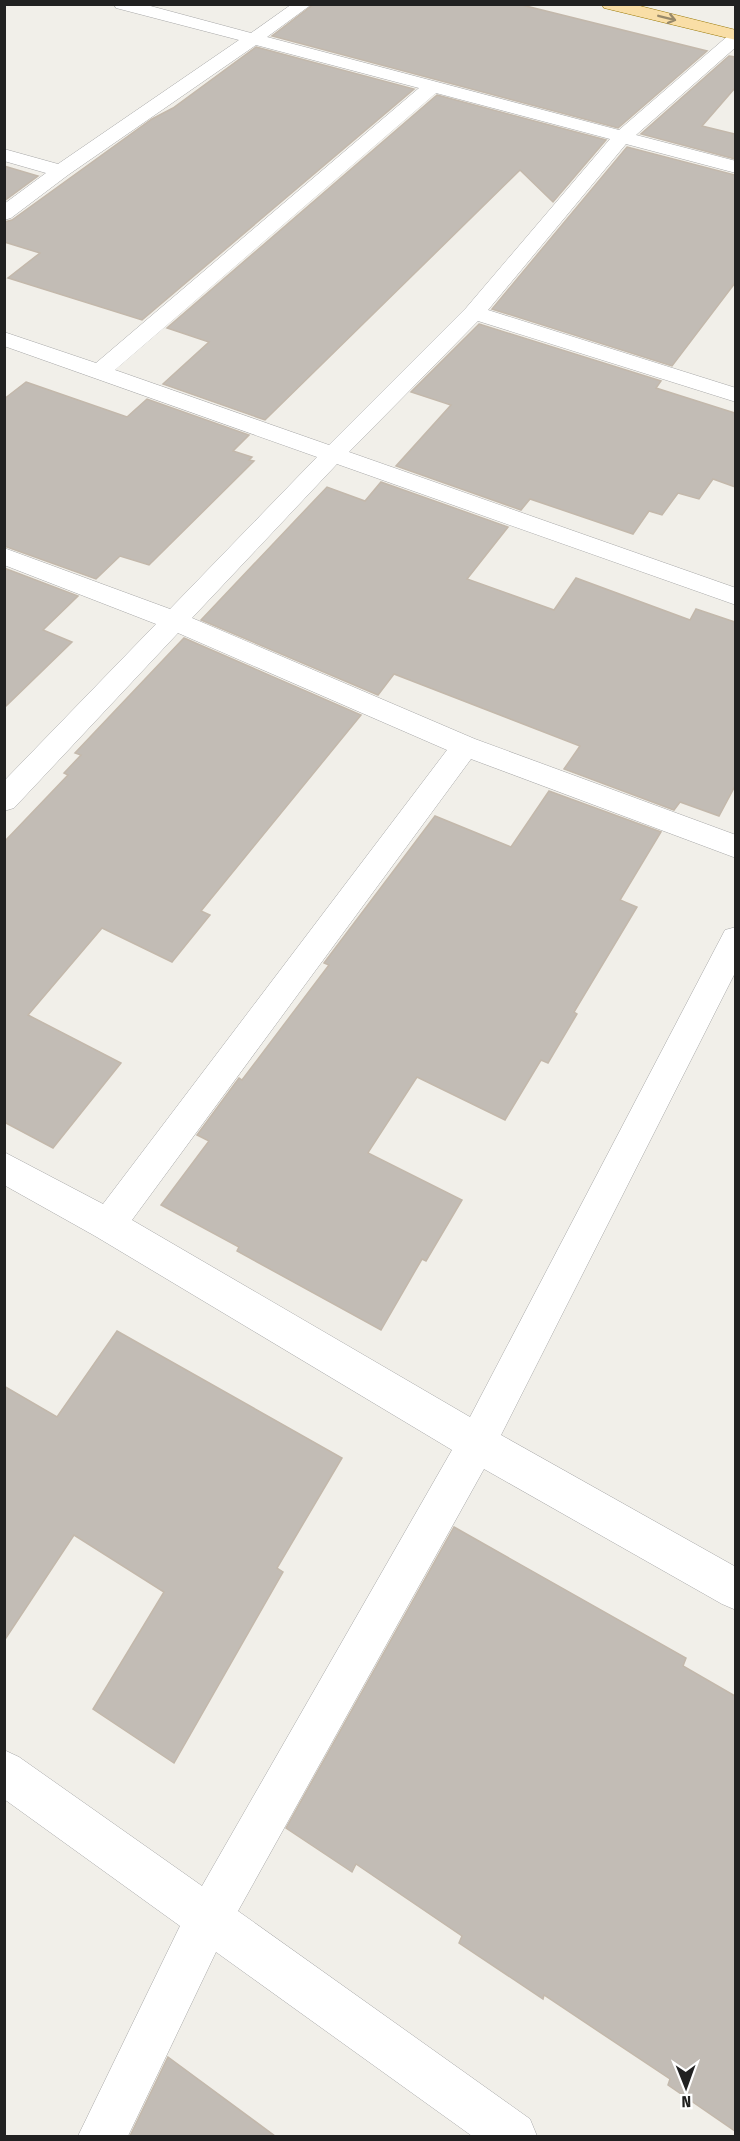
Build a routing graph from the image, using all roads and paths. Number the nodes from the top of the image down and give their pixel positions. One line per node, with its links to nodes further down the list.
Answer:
1 (123, 4): 5 (street)
2 (303, 4): 5 (street)
3 (610, 4): 4 (main road, one-way to 4)
4 (735, 36): 7 (street)
5 (252, 39): 6 (street); 10 (street)
6 (432, 87): 7 (street); 14 (street)
7 (622, 137): 9 (street); 12 (street)
8 (4, 155): 10 (street)
9 (735, 167)
10 (62, 171): 11 (street)
11 (4, 214)
12 (474, 313): 15 (street); 16 (street)
13 (4, 338): 14 (street)
14 (100, 371): 16 (street)
15 (735, 395)
16 (332, 455): 18 (street); 19 (street)
17 (4, 556): 19 (street)
18 (734, 593)
19 (175, 621): 20 (street); 21 (street)
20 (465, 746): 22 (street); 25 (street)
21 (4, 800)
22 (735, 847)
23 (735, 939): 26 (street)
24 (4, 1167): 25 (street)
25 (108, 1225): 26 (street)
26 (477, 1443): 27 (street); 29 (street)
27 (735, 1590)
28 (4, 1772): 29 (street)
29 (208, 1918): 30 (street); 31 (street)
30 (102, 2136)
31 (513, 2136)

